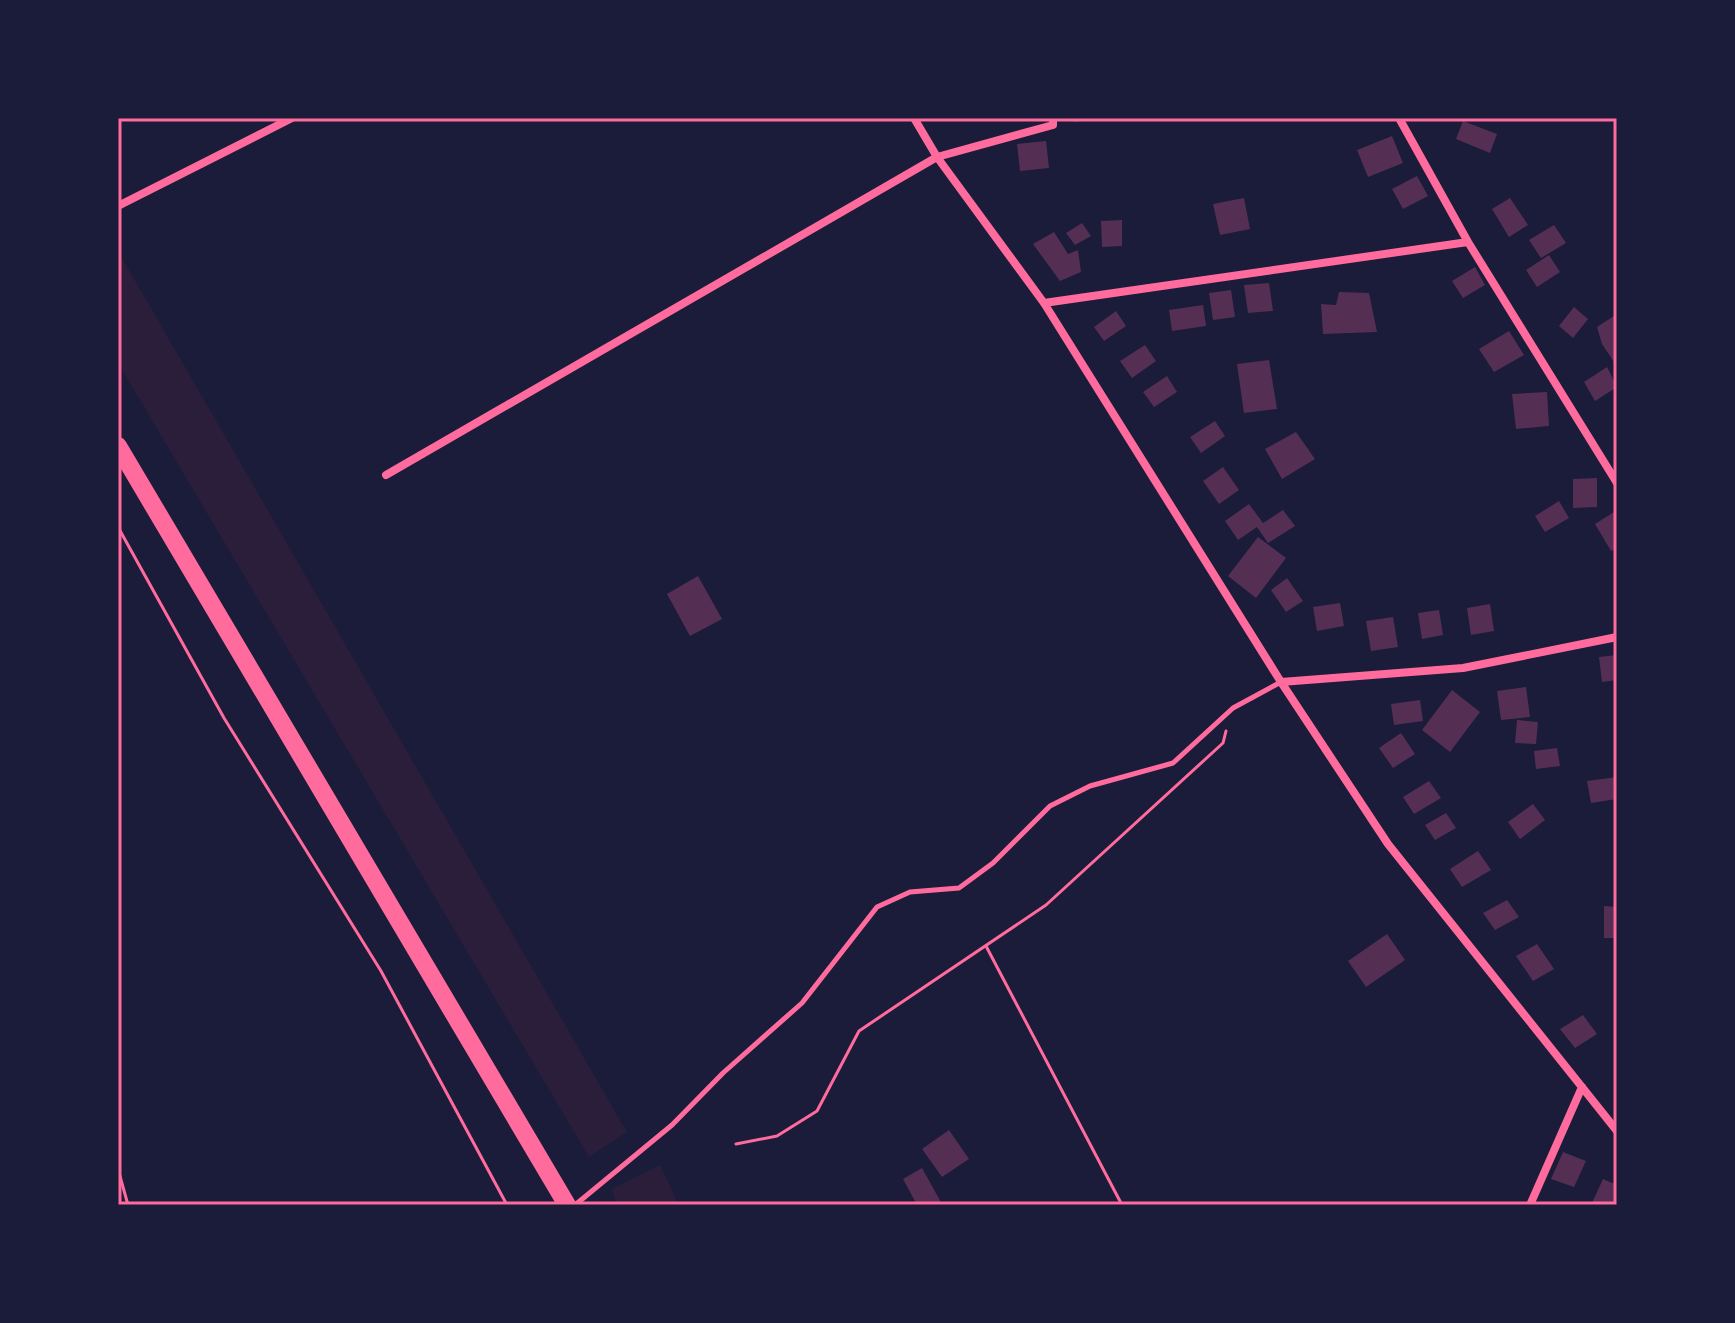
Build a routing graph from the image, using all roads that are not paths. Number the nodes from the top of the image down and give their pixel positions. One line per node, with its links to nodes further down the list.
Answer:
1 (292, 118): 6 (street)
2 (914, 118): 5 (street)
3 (1053, 118): 5 (street)
4 (1399, 118): 7 (street)
5 (937, 157): 8 (street); 10 (street)
6 (118, 206)
7 (1468, 242): 8 (street); 11 (street)
8 (1044, 303): 13 (street)
9 (118, 446): 16 (highway)
10 (386, 475)
11 (1617, 483)
12 (1617, 637): 13 (street)
13 (1281, 682): 14 (street); 17 (lane)
14 (1582, 1087): 15 (street); 18 (street)
15 (1617, 1131)
16 (567, 1205)
17 (575, 1205)
18 (1530, 1205)

